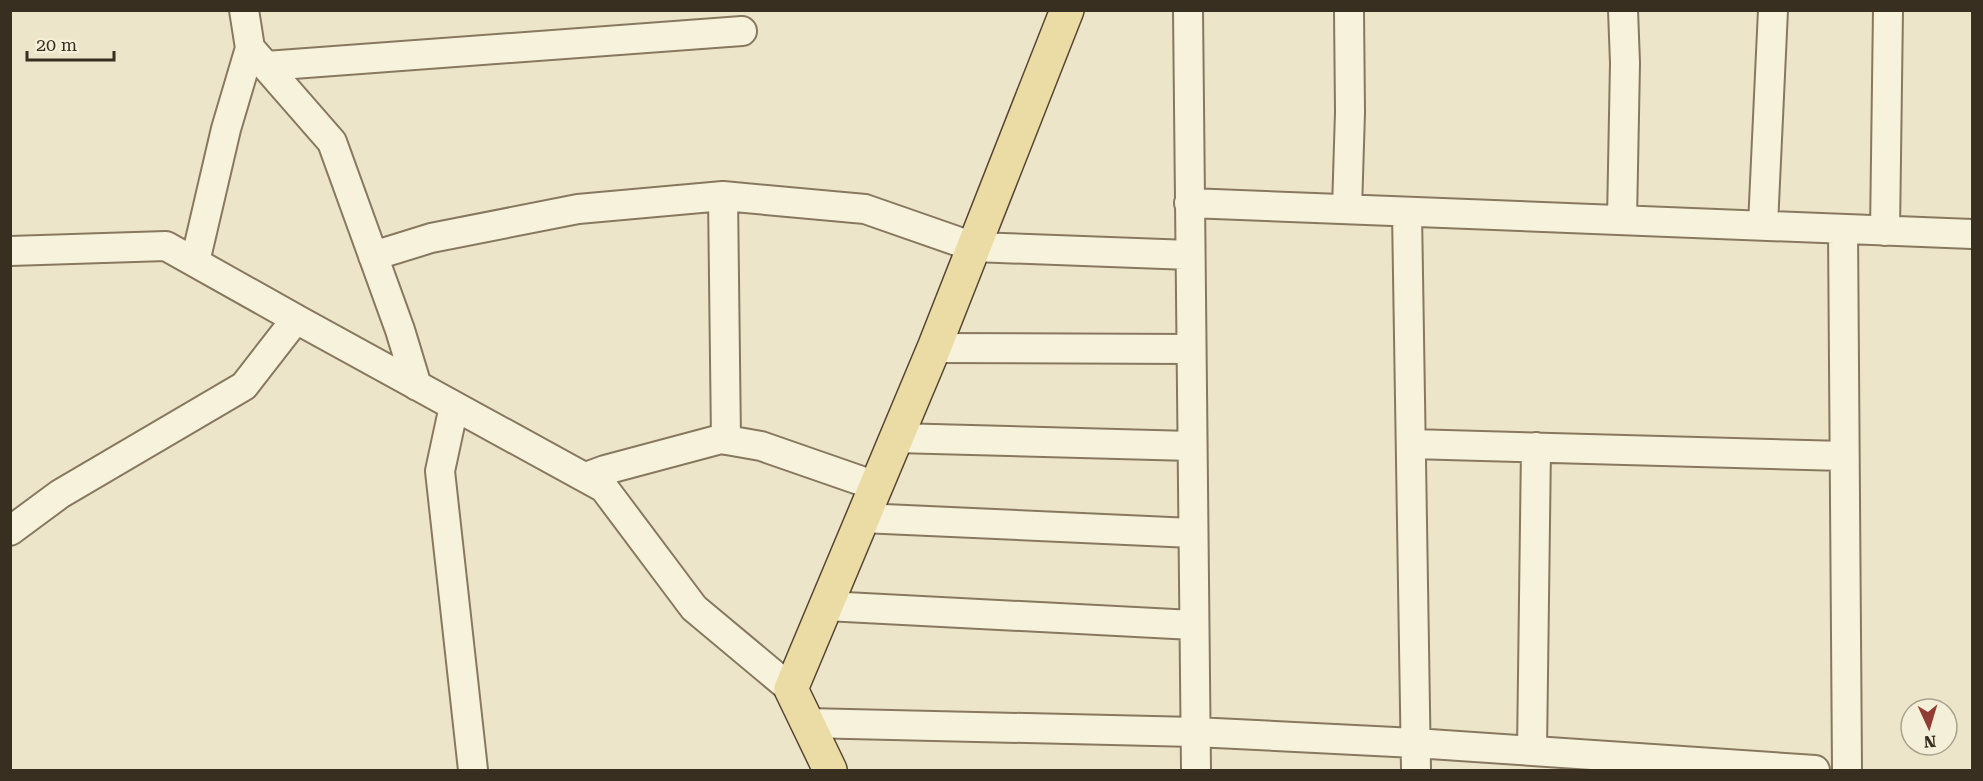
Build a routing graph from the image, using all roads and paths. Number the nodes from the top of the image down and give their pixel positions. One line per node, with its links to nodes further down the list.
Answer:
1 (244, 10): 9 (street)
2 (1067, 10): 19 (main road)
3 (1188, 10): 11 (street)
4 (1349, 10): 12 (street)
5 (1623, 10): 14 (street)
6 (1773, 10): 15 (street)
7 (1888, 10): 17 (street)
8 (742, 31): 9 (street)
9 (258, 57): 22 (street); 23 (street)
10 (723, 196): 19 (street); 22 (street); 30 (street)
11 (1190, 203): 12 (street); 21 (street)
12 (1347, 209): 13 (street)
13 (1407, 212): 14 (street); 31 (street)
14 (1622, 220): 15 (street)
15 (1763, 225): 16 (street)
16 (1843, 229): 17 (street); 34 (street)
17 (1885, 231): 18 (street)
18 (1972, 234)
19 (974, 247): 21 (street); 25 (main road)
20 (10, 251): 23 (street)
21 (1190, 255): 26 (street)
22 (373, 256): 27 (street)
23 (195, 262): 24 (street)
24 (296, 319): 27 (street); 38 (street)
25 (934, 348): 26 (street); 29 (main road)
26 (1191, 349): 32 (street)
27 (417, 386): 28 (street)
28 (454, 406): 35 (street); 47 (street)
29 (896, 438): 32 (street); 36 (main road)
30 (726, 440): 35 (street); 36 (street)
31 (1411, 444): 33 (street); 45 (street)
32 (1191, 447): 39 (street)
33 (1536, 447): 34 (street); 46 (street)
34 (1844, 456): 52 (street)
35 (586, 477): 42 (street)
36 (876, 486): 37 (main road)
37 (862, 518): 39 (street); 40 (main road)
38 (10, 531)
39 (1192, 533): 41 (street)
40 (826, 606): 41 (street); 42 (main road)
41 (1193, 625): 44 (street)
42 (791, 689): 43 (main road)
43 (807, 723): 44 (street); 48 (main road)
44 (1195, 732): 45 (street); 49 (street)
45 (1415, 743): 46 (street); 50 (street)
46 (1532, 751): 51 (street)
47 (473, 771)
48 (830, 771)
49 (1196, 771)
50 (1416, 771)
51 (1815, 771)
52 (1847, 771)

